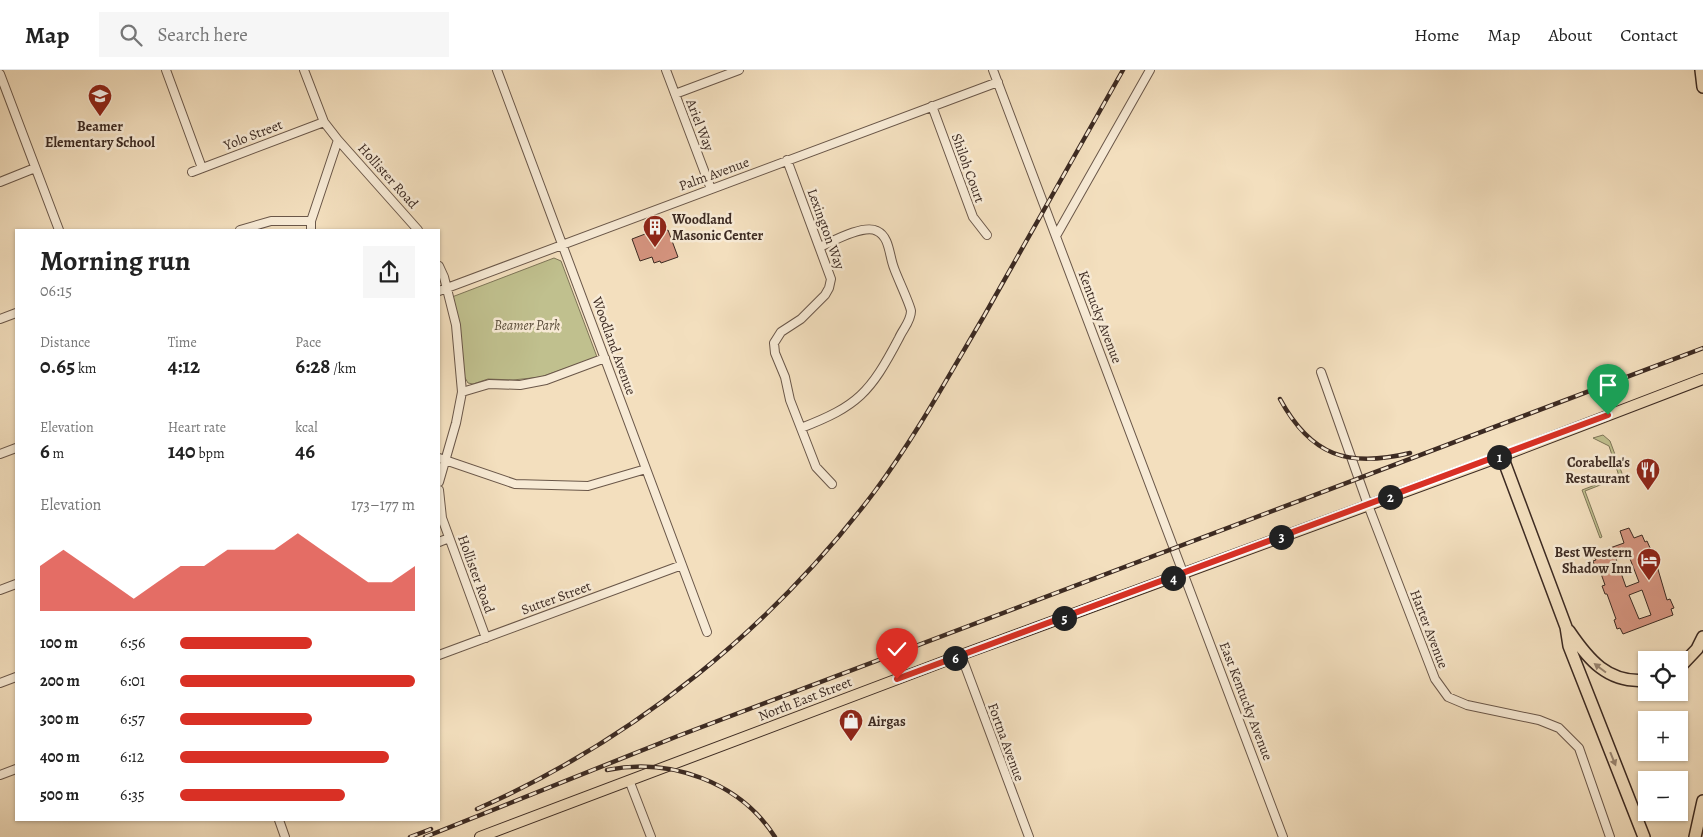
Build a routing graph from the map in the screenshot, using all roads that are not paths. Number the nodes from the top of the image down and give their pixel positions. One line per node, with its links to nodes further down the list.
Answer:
1 (166, 70): 18 (street)
2 (304, 70): 14 (street, Hollister Road)
3 (497, 70): 29 (street, Woodland Avenue)
4 (666, 70): 12 (street, Ariel Way)
5 (739, 70): 12 (street)
6 (993, 70): 10 (street, Kentucky Avenue)
7 (1150, 70): 28 (street)
8 (1701, 70): 11 (highway)
9 (0, 74): 17 (street)
10 (998, 82): 13 (street, Palm Avenue); 28 (street, Kentucky Avenue)
11 (1703, 87)
12 (675, 94): 21 (street, Ariel Way)
13 (932, 106): 16 (street, Palm Avenue); 27 (street, Shiloh Court)
14 (324, 122): 15 (street, Hollister Road); 18 (street, Yolo Street)
15 (338, 140): 22 (street); 26 (street, Hollister Road)
16 (787, 160): 21 (street, Palm Avenue); 30 (street, Lexington Way)
17 (35, 168): 20 (street); 23 (street)
18 (202, 168): 19 (street, Yolo Street)
19 (192, 172)
20 (0, 182)
21 (711, 189): 29 (street, Palm Avenue)
22 (312, 221): 24 (street); 25 (street)
23 (58, 229)
24 (243, 229)
25 (311, 229)
26 (417, 229)
27 (987, 235)
28 (1056, 236): 51 (street, Kentucky Avenue)
29 (562, 244): 32 (street, Palm Avenue); 35 (street, Woodland Avenue)
30 (820, 247): 39 (street, Lexington Way); 39 (street)
31 (440, 272): 32 (street)
32 (443, 289): 38 (street)
33 (15, 313): 34 (street)
34 (0, 319)
35 (605, 358): 38 (street); 44 (street, Woodland Avenue)
36 (1321, 372): 47 (street, Harter Avenue)
37 (1703, 379): 42 (main road, North East Street)
38 (462, 392): 43 (street)
39 (801, 428): 45 (street)
40 (15, 448): 41 (street)
41 (0, 454)
42 (1502, 456): 47 (main road, North East Street); 54 (highway)
43 (441, 459): 44 (street)
44 (646, 470): 50 (street, Woodland Avenue)
45 (832, 484)
46 (440, 499): 48 (street, Hollister Road)
47 (1368, 505): 51 (main road, North East Street); 74 (street, Harter Avenue)
48 (449, 538): 49 (street); 57 (street, Hollister Road)
49 (440, 542)
50 (682, 564): 55 (street, Woodland Avenue); 57 (street, Sutter Street)
51 (1184, 573): 59 (main road, North East Street); 73 (street, East Kentucky Avenue)
52 (15, 584): 53 (street)
53 (0, 590)
54 (1566, 627): 62 (highway, one-way to 54); 75 (highway, one-way to 75)
55 (707, 632)
56 (1703, 637): 60 (highway)
57 (486, 638): 58 (street, Sutter Street)
58 (440, 655)
59 (961, 655): 66 (main road, North East Street); 72 (street, Fortna Avenue)
60 (1688, 658)
61 (15, 677): 63 (street)
62 (1638, 680)
63 (0, 683)
64 (15, 769): 65 (street)
65 (0, 775)
66 (629, 780): 70 (main road, North East Street); 71 (street)
67 (1703, 801): 76 (highway)
68 (279, 821): 69 (street)
69 (285, 837)
70 (480, 837)
71 (651, 837)
72 (1029, 837)
73 (1284, 837)
74 (1610, 837)
75 (1644, 837)
76 (1695, 837)

